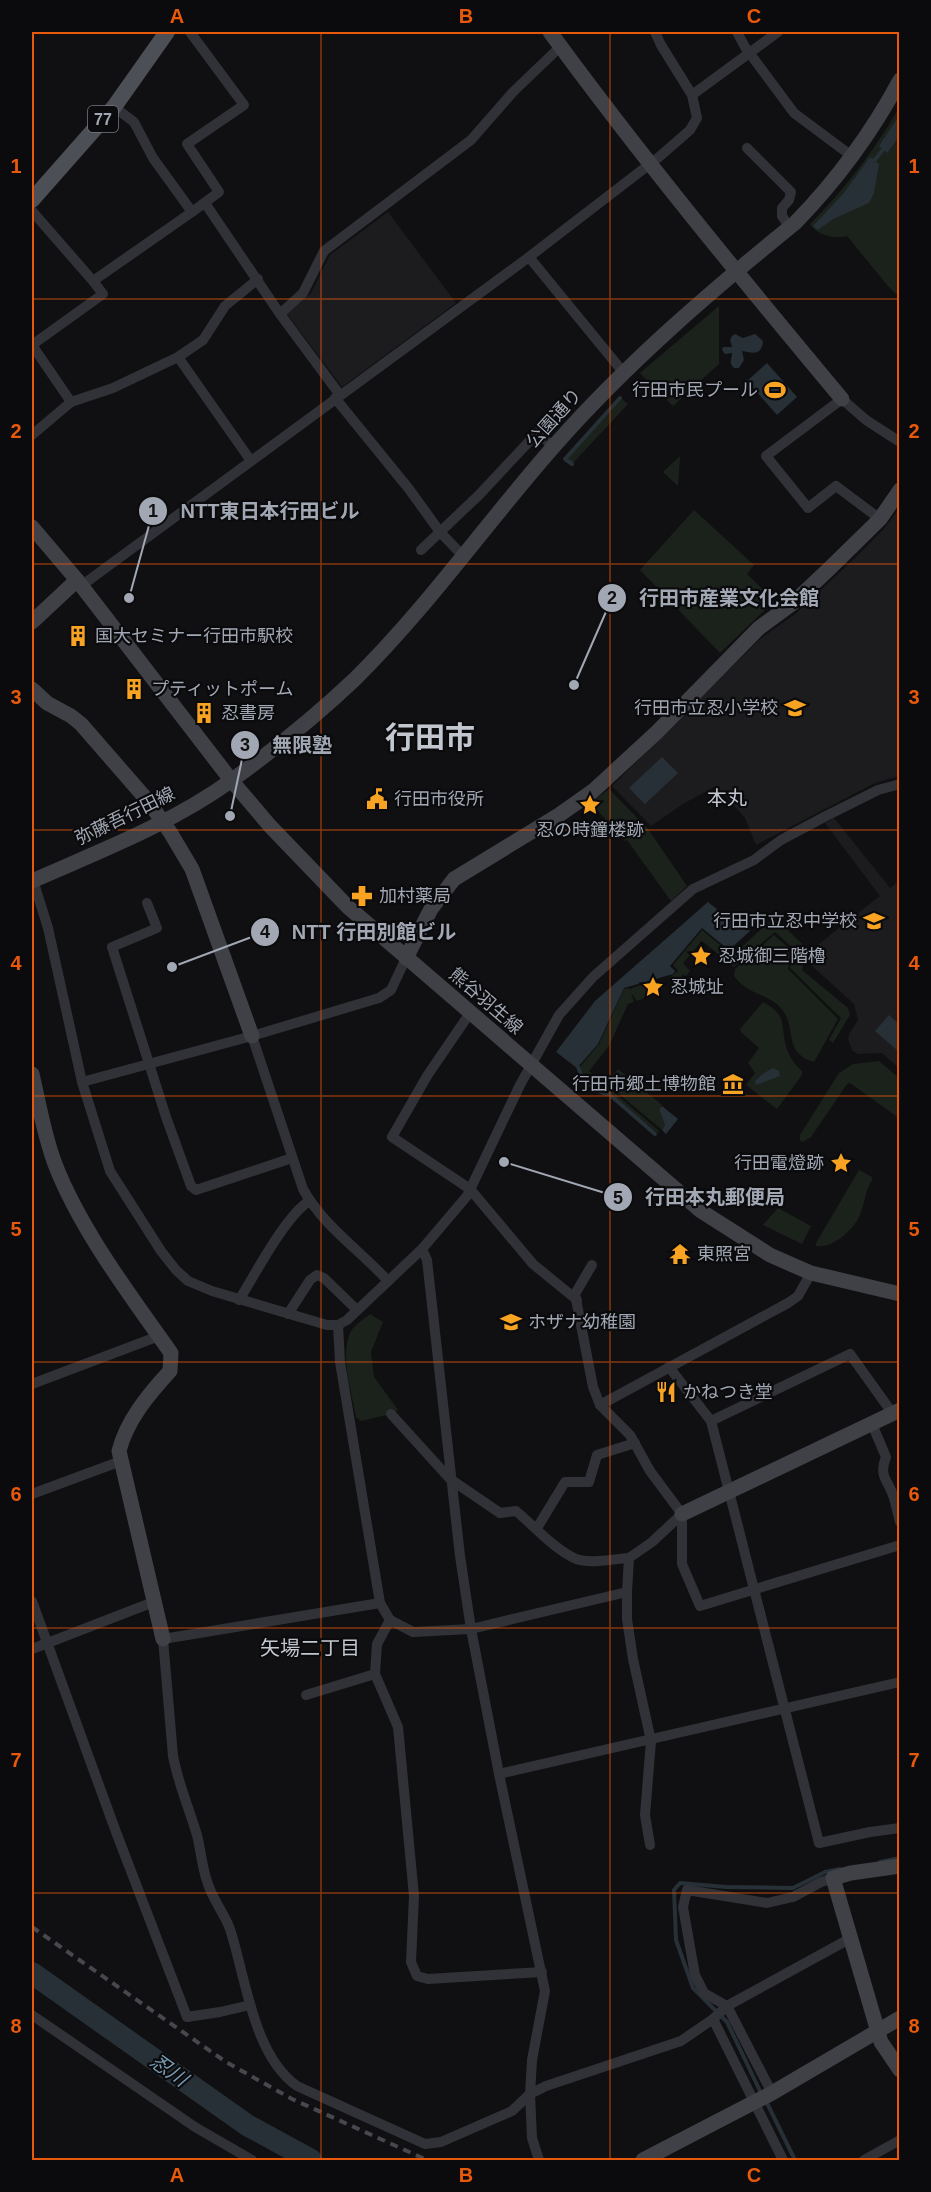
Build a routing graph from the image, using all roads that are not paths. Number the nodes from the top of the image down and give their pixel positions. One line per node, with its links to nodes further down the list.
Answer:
1 (167, 32): 11 (main road, 77)
2 (190, 32): 16 (street)
3 (550, 32): 7 (street)
4 (655, 32): 10 (street)
5 (737, 32): 8 (street)
6 (778, 32): 8 (street)
7 (561, 46): 14 (street); 24 (street)
8 (749, 53): 10 (street); 13 (street)
9 (900, 80): 13 (street, 公園通り)
10 (692, 95): 14 (street)
11 (114, 107): 15 (main road, 77); 18 (street)
12 (747, 148): 19 (street)
13 (853, 157): 19 (street, 公園通り)
14 (650, 165): 20 (street); 21 (street)
15 (32, 200)
16 (205, 203): 18 (street); 22 (street)
17 (32, 211): 23 (street)
18 (192, 212): 23 (street)
19 (790, 228): 21 (street, 公園通り)
20 (529, 257): 27 (street); 28 (street)
21 (736, 273): 27 (street, 公園通り); 29 (street)
22 (258, 279): 24 (street); 26 (street)
23 (93, 281): 25 (street)
24 (280, 314): 28 (street)
25 (32, 345): 30 (street)
26 (178, 357): 30 (street); 34 (street)
27 (623, 372): 33 (street, 公園通り)
28 (338, 396): 34 (street); 38 (street)
29 (842, 399): 32 (street); 36 (street)
30 (71, 402): 31 (street)
31 (32, 435)
32 (900, 442)
33 (553, 447): 38 (street); 40 (street, 公園通り)
34 (251, 461): 41 (street)
35 (900, 490): 36 (street)
36 (879, 519): 49 (street)
37 (32, 527): 41 (street, 熊谷羽生線)
38 (440, 532): 39 (street); 40 (street)
39 (421, 550)
40 (462, 555): 44 (street, 公園通り)
41 (79, 583): 42 (street); 44 (street, 熊谷羽生線)
42 (32, 622)
43 (32, 689): 46 (street)
44 (231, 780): 46 (street, 弥藤吾行田線); 49 (street, 熊谷羽生線)
45 (900, 784): 53 (street)
46 (164, 822): 47 (street, 弥藤吾行田線); 51 (street)
47 (32, 881): 55 (street)
48 (147, 903): 52 (street)
49 (406, 958): 50 (street, 熊谷羽生線); 51 (street)
50 (470, 1013): 53 (street, 熊谷羽生線); 58 (street)
51 (252, 1036): 52 (street); 57 (street)
52 (149, 1065): 55 (street); 57 (street)
53 (531, 1065): 58 (street); 62 (street, 熊谷羽生線)
54 (32, 1074): 56 (street)
55 (82, 1082): 65 (street)
56 (34, 1091): 70 (street)
57 (292, 1158): 59 (street)
58 (470, 1189): 60 (street); 66 (street)
59 (309, 1201): 63 (street); 65 (street)
60 (422, 1249): 63 (street); 80 (street)
61 (592, 1265): 66 (street)
62 (811, 1273): 64 (street, 熊谷羽生線); 71 (street)
63 (388, 1281): 67 (street)
64 (900, 1294)
65 (239, 1300): 68 (street)
66 (577, 1300): 73 (street)
67 (357, 1310): 68 (street); 69 (street)
68 (288, 1314): 69 (street)
69 (338, 1325): 92 (street)
70 (159, 1336): 72 (street); 79 (street)
71 (669, 1367): 73 (street); 76 (street)
72 (32, 1384)
73 (600, 1405): 78 (street)
74 (896, 1412): 76 (street); 77 (street)
75 (391, 1414): 80 (street)
76 (711, 1421): 81 (street)
77 (872, 1424): 81 (street); 84 (street)
78 (635, 1443): 83 (street); 85 (street)
79 (121, 1461): 82 (street); 91 (street)
80 (450, 1479): 85 (street); 94 (street)
81 (729, 1492): 83 (street); 88 (street)
82 (32, 1494)
83 (682, 1514): 87 (street); 88 (street)
84 (900, 1522)
85 (537, 1528): 87 (street)
86 (900, 1545): 88 (street)
87 (629, 1558): 89 (street)
88 (754, 1589): 101 (street)
89 (627, 1592): 94 (street); 102 (street)
90 (32, 1601): 96 (street)
91 (156, 1601): 95 (street); 96 (street)
92 (380, 1603): 93 (street); 95 (street)
93 (390, 1620): 94 (street); 98 (street)
94 (471, 1629): 103 (street)
95 (163, 1639): 110 (street)
96 (47, 1643): 97 (street); 110 (street)
97 (32, 1649)
98 (375, 1674): 100 (street); 109 (street)
99 (900, 1682): 101 (street)
100 (306, 1695)
101 (786, 1706): 102 (street); 104 (street)
102 (651, 1740): 103 (street); 105 (street)
103 (499, 1774): 109 (street)
104 (900, 1828)
105 (650, 1845)
106 (900, 1866): 107 (street)
107 (833, 1878): 108 (street); 111 (street)
108 (851, 1938): 111 (street); 115 (street)
109 (542, 1972): 117 (street)
110 (250, 2005): 117 (street)
111 (727, 2006): 114 (street); 118 (street)
112 (32, 2015): 121 (street)
113 (900, 2018): 115 (street)
114 (713, 2019): 117 (street); 119 (street)
115 (879, 2031): 116 (street); 118 (street)
116 (900, 2070)
117 (530, 2094): 122 (street)
118 (772, 2094): 119 (street)
119 (755, 2103): 123 (street); 124 (street)
120 (900, 2140): 125 (street)
121 (252, 2160)
122 (539, 2160)
123 (643, 2160)
124 (783, 2160)
125 (864, 2160)

